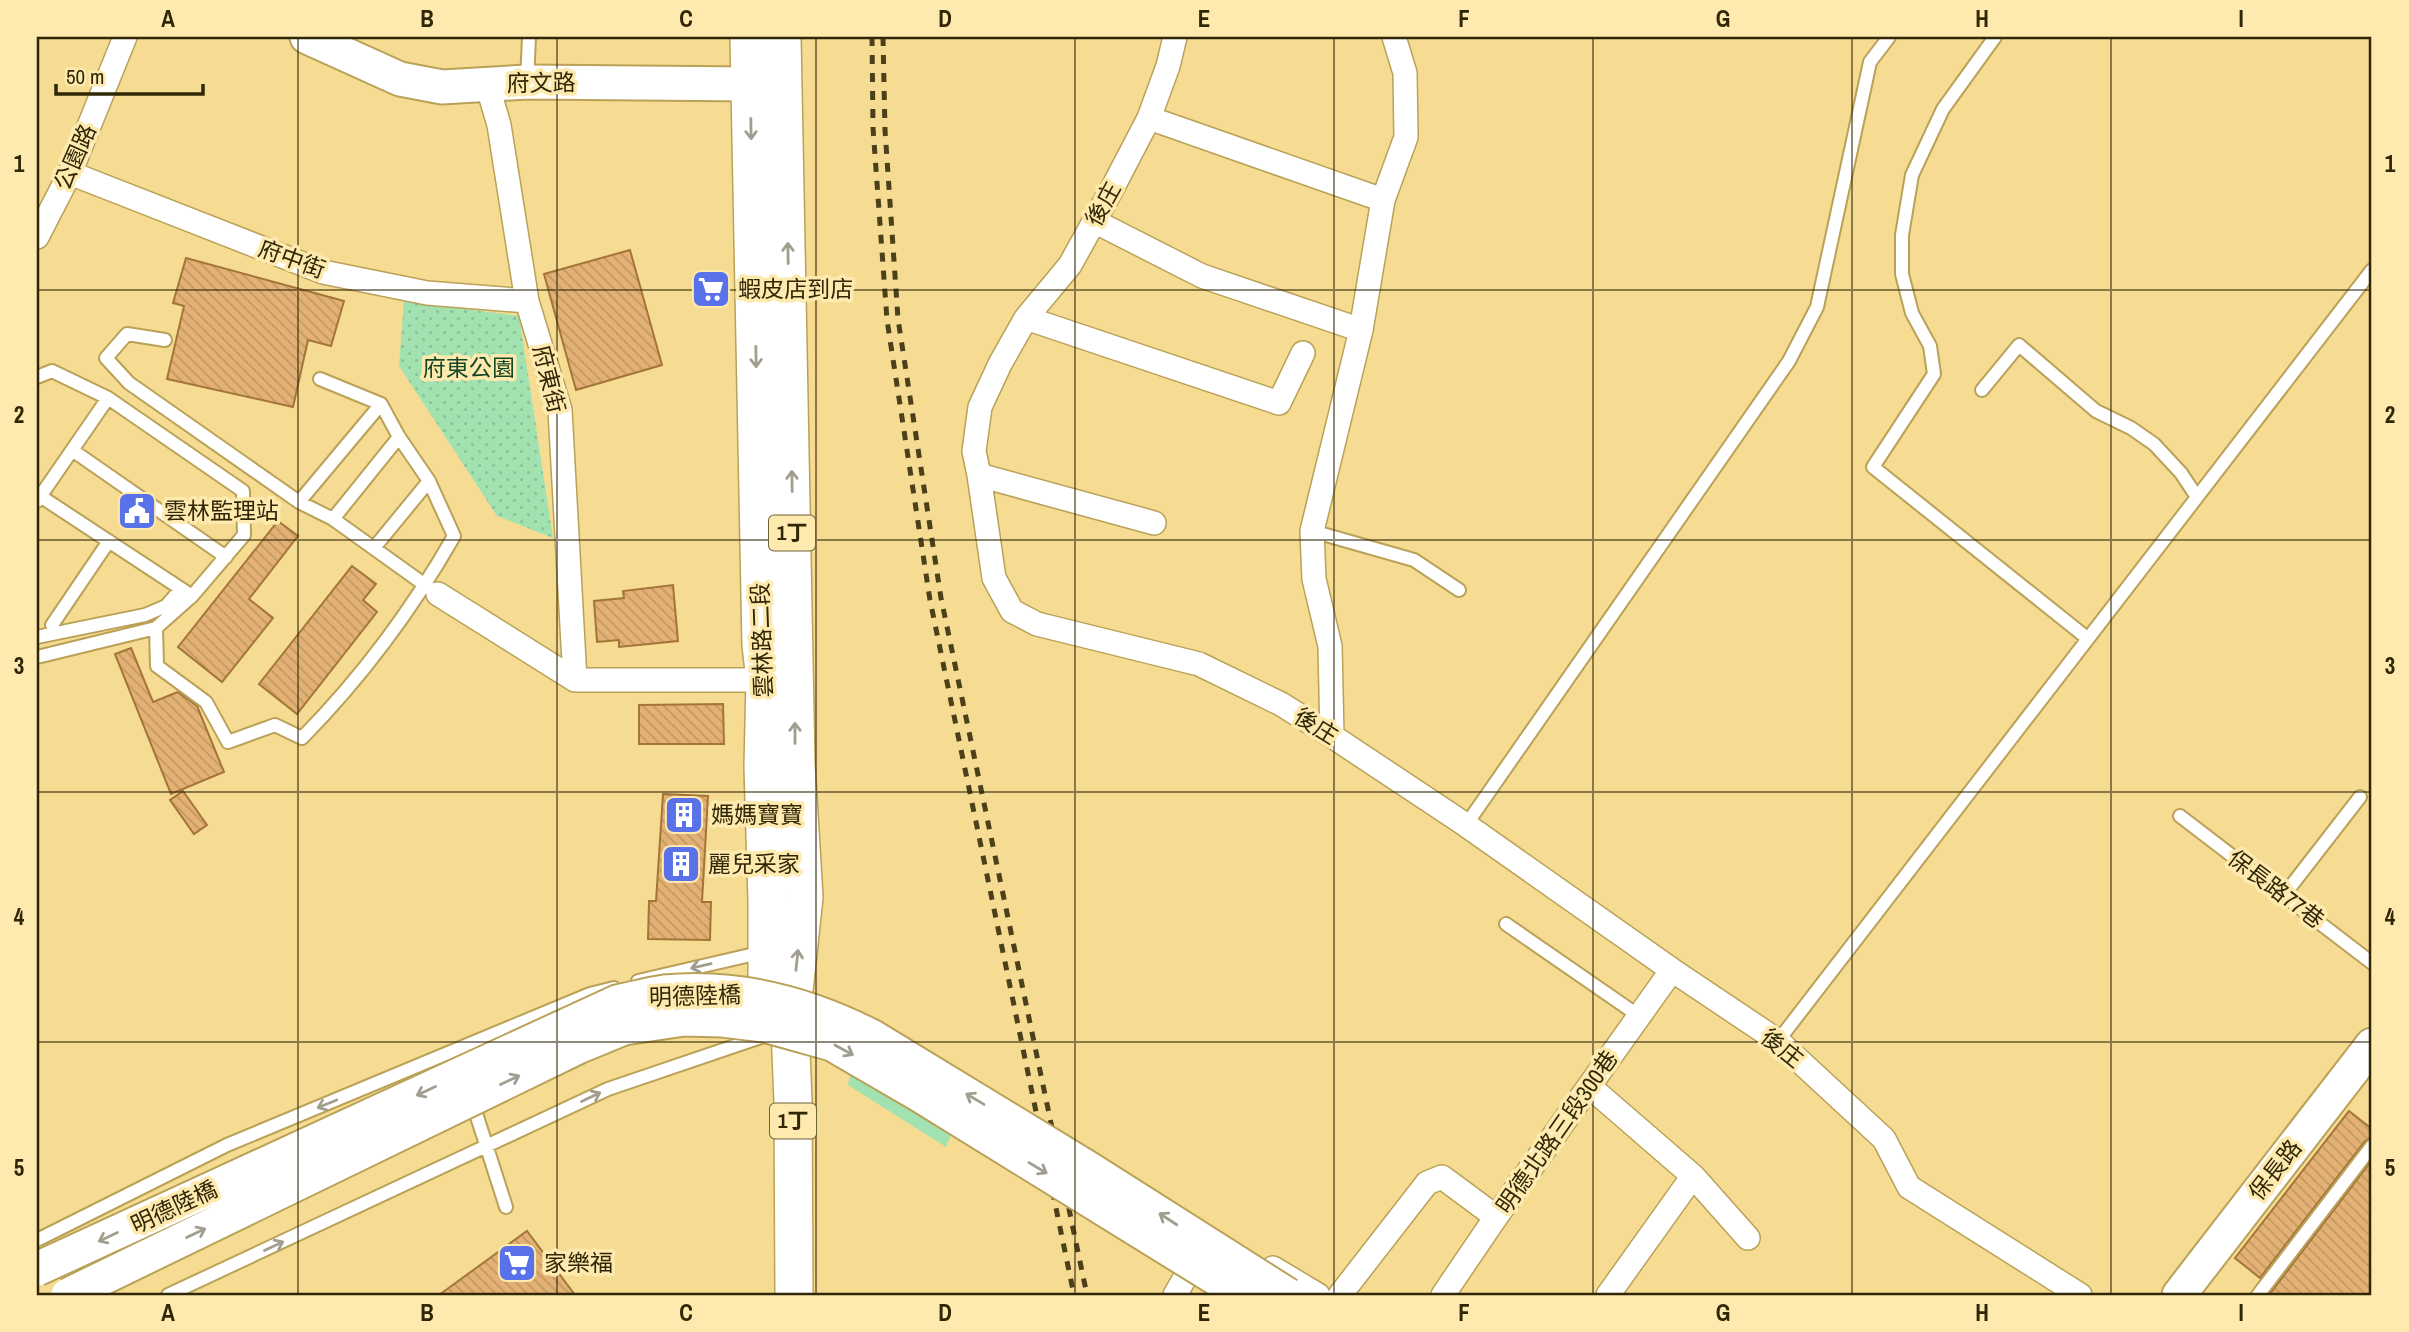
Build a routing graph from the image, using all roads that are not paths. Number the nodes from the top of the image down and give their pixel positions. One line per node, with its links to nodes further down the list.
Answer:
1 (125, 37): 14 (street, 公園路)
2 (529, 37): 10 (lane)
3 (749, 37): 11 (main road, 雲林路二段 / 1丁)
4 (782, 37): 11 (main road, 雲林路二段 / 1丁)
5 (1175, 37): 13 (street, 後庄)
6 (1394, 37): 15 (street)
7 (1889, 37): 56 (lane)
8 (1995, 37): 49 (lane)
9 (316, 38): 12 (main road, 府文路)
10 (527, 82): 11 (main road, 府文路); 12 (main road, 府文路)
11 (768, 83): 52 (main road, 雲林路二段 / 1丁)
12 (487, 84): 19 (street, 府東街)
13 (1149, 118): 15 (street); 16 (street, 後庄)
14 (70, 173): 17 (street, 公園路); 19 (street, 府中街)
15 (1383, 200): 21 (street)
16 (1094, 221): 20 (street, 後庄); 21 (street)
17 (37, 237)
18 (2372, 270): 33 (lane)
19 (527, 301): 51 (street, 府東街)
20 (1026, 318): 23 (street); 31 (street, 後庄)
21 (1361, 330): 38 (street)
22 (165, 340): 35 (lane)
23 (1303, 353)
24 (37, 377): 27 (lane)
25 (320, 379): 28 (lane)
26 (1982, 390): 33 (lane)
27 (108, 398): 30 (lane); 41 (lane)
28 (381, 404): 29 (lane); 35 (lane)
29 (399, 437): 32 (lane); 36 (lane)
30 (72, 450): 34 (lane); 41 (lane)
31 (979, 475): 37 (street); 53 (street, 後庄)
32 (429, 481): 40 (lane); 43 (lane)
33 (2197, 497): 49 (lane)
34 (39, 498): 39 (lane)
35 (299, 502): 36 (lane)
36 (333, 519): 40 (lane)
37 (1154, 523)
38 (1312, 531): 44 (lane); 53 (street)
39 (109, 541): 42 (lane); 47 (lane)
40 (374, 548): 43 (lane)
41 (226, 557): 45 (lane)
42 (181, 589): 45 (lane); 47 (lane)
43 (432, 589): 46 (lane); 51 (street)
44 (1459, 590)
45 (192, 596): 46 (lane)
46 (156, 628): 50 (lane)
47 (55, 632): 48 (lane)
48 (37, 637)
49 (2087, 638): 64 (lane)
50 (37, 657)
51 (575, 680): 52 (street)
52 (780, 680): 59 (main road, 雲林路二段 / 1丁); 63 (main road, 雲林路二段 / 1丁, one-way to 52)
53 (1332, 736): 56 (street, 後庄)
54 (2360, 797): 57 (lane)
55 (2180, 816): 57 (lane, 保長路77巷)
56 (1466, 825): 61 (street, 後庄)
57 (2284, 895): 60 (lane, 保長路77巷)
58 (1506, 924): 62 (lane)
59 (767, 951): 63 (main road, 雲林路二段 / 1丁); 66 (lane, one-way to 66)
60 (2372, 963)
61 (1672, 970): 62 (street, 明德北路三段300巷); 64 (street, 後庄)
62 (1639, 1016): 67 (street, 明德北路三段300巷)
63 (790, 1028): 69 (lane, one-way to 63); 78 (main road, 雲林路二段 / 1丁)
64 (1778, 1041): 86 (street, 後庄)
65 (2372, 1045): 87 (main road, 保長路)
66 (457, 1051): 69 (lane); 74 (lane, one-way to 74)
67 (1589, 1086): 70 (street); 72 (street, 明德北路三段300巷)
68 (2372, 1146): 88 (lane)
69 (486, 1147): 71 (lane); 77 (lane, one-way to 69)
70 (1693, 1176): 73 (street); 85 (street)
71 (506, 1207)
72 (1496, 1217): 83 (street); 84 (street, 明德北路三段300巷)
73 (1748, 1238)
74 (37, 1240)
75 (37, 1269): 81 (main road, 明德陸橋, one-way to 75, bridge)
76 (68, 1295): 80 (main road, 明德陸橋, one-way to 80, bridge)
77 (167, 1295)
78 (794, 1295)
79 (1175, 1295): 82 (street)
80 (1243, 1295)
81 (1288, 1295)
82 (1318, 1295)
83 (1340, 1295)
84 (1443, 1295)
85 (1608, 1295)
86 (2080, 1295)
87 (2179, 1295)
88 (2258, 1295)

